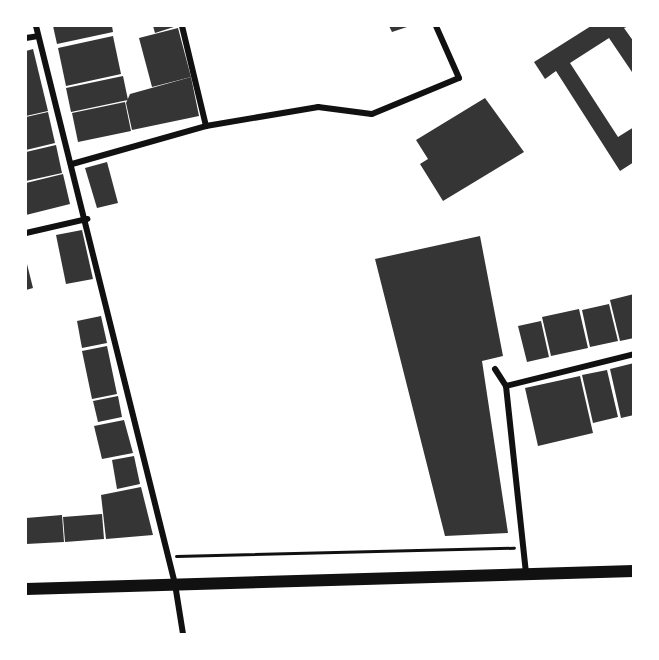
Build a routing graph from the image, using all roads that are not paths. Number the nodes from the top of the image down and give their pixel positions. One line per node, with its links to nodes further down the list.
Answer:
1 (36, 26): 4 (street)
2 (182, 26): 6 (street)
3 (436, 26): 6 (street)
4 (38, 36): 5 (street); 7 (street)
5 (26, 38)
6 (206, 126): 7 (street)
7 (72, 164): 8 (street)
8 (87, 219): 9 (street); 15 (street)
9 (26, 232)
10 (633, 354): 12 (street)
11 (495, 369): 12 (street)
12 (506, 386): 14 (street)
13 (633, 571): 14 (main road)
14 (526, 575): 15 (main road)
15 (175, 584): 16 (main road); 17 (street)
16 (26, 589)
17 (183, 634)

